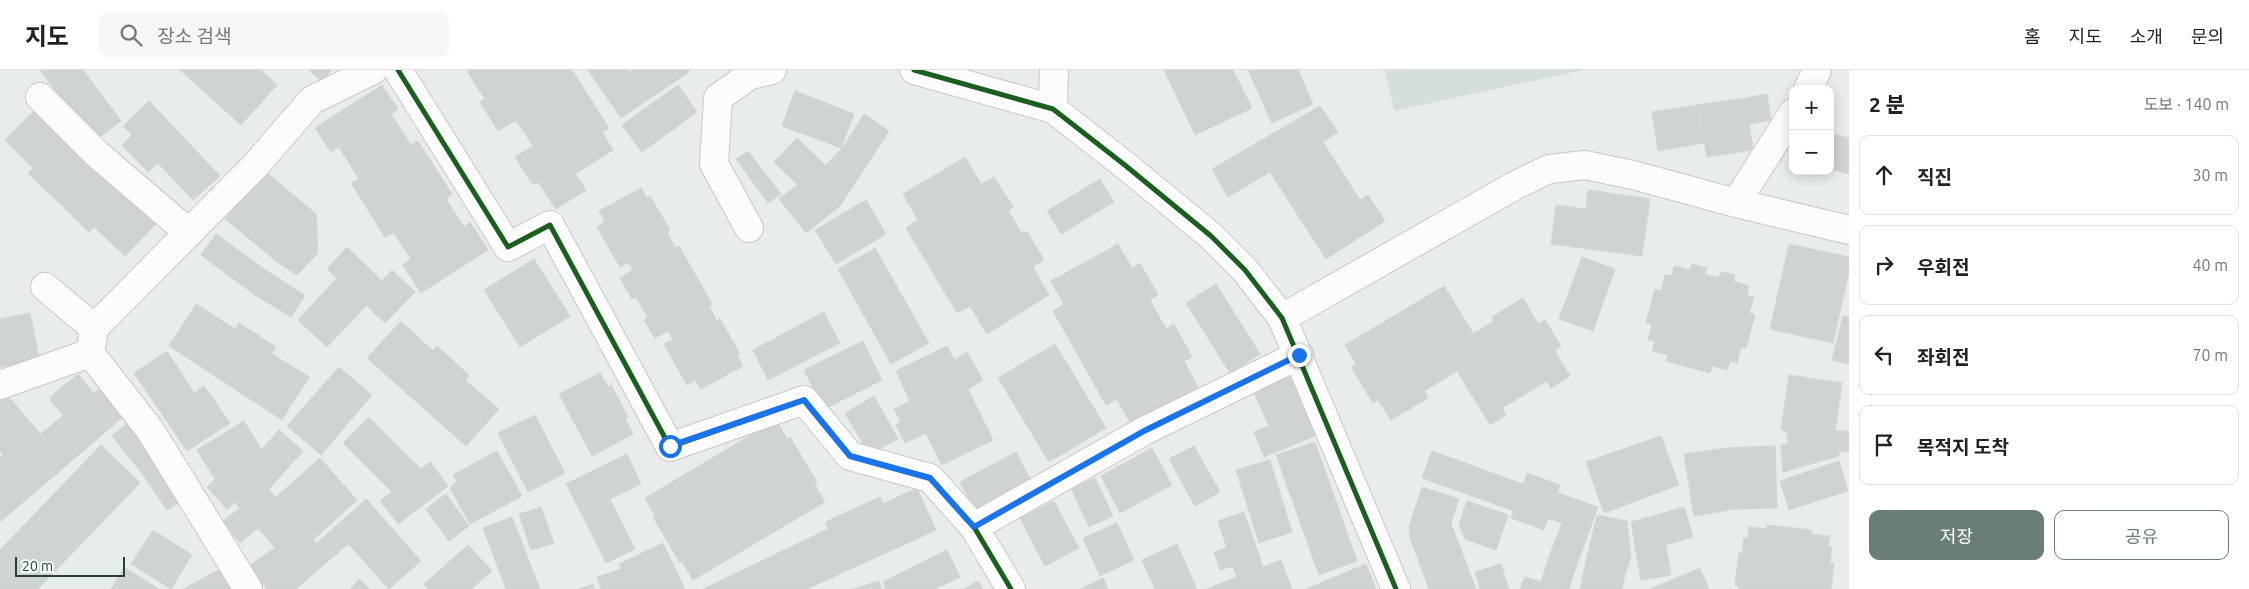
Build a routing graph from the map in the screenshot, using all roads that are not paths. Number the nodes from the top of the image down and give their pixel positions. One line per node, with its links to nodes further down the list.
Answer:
1 (373, 70): 15 (street)
2 (398, 70): 21 (street)
3 (772, 70): 13 (street)
4 (908, 70): 5 (street)
5 (914, 70): 10 (street)
6 (1054, 70): 10 (street)
7 (1817, 70): 8 (street)
8 (1810, 85)
9 (40, 96): 15 (street)
10 (1053, 109): 17 (street)
11 (1789, 119): 12 (street)
12 (1736, 203): 14 (street); 17 (street)
13 (749, 228)
14 (1849, 230)
15 (189, 233): 18 (street)
16 (45, 287): 18 (street)
17 (1282, 318): 19 (street)
18 (92, 340): 20 (street); 22 (street)
19 (1299, 355): 21 (street); 24 (street)
20 (0, 385)
21 (974, 527): 23 (street)
22 (248, 589)
23 (1010, 589)
24 (1396, 589)

